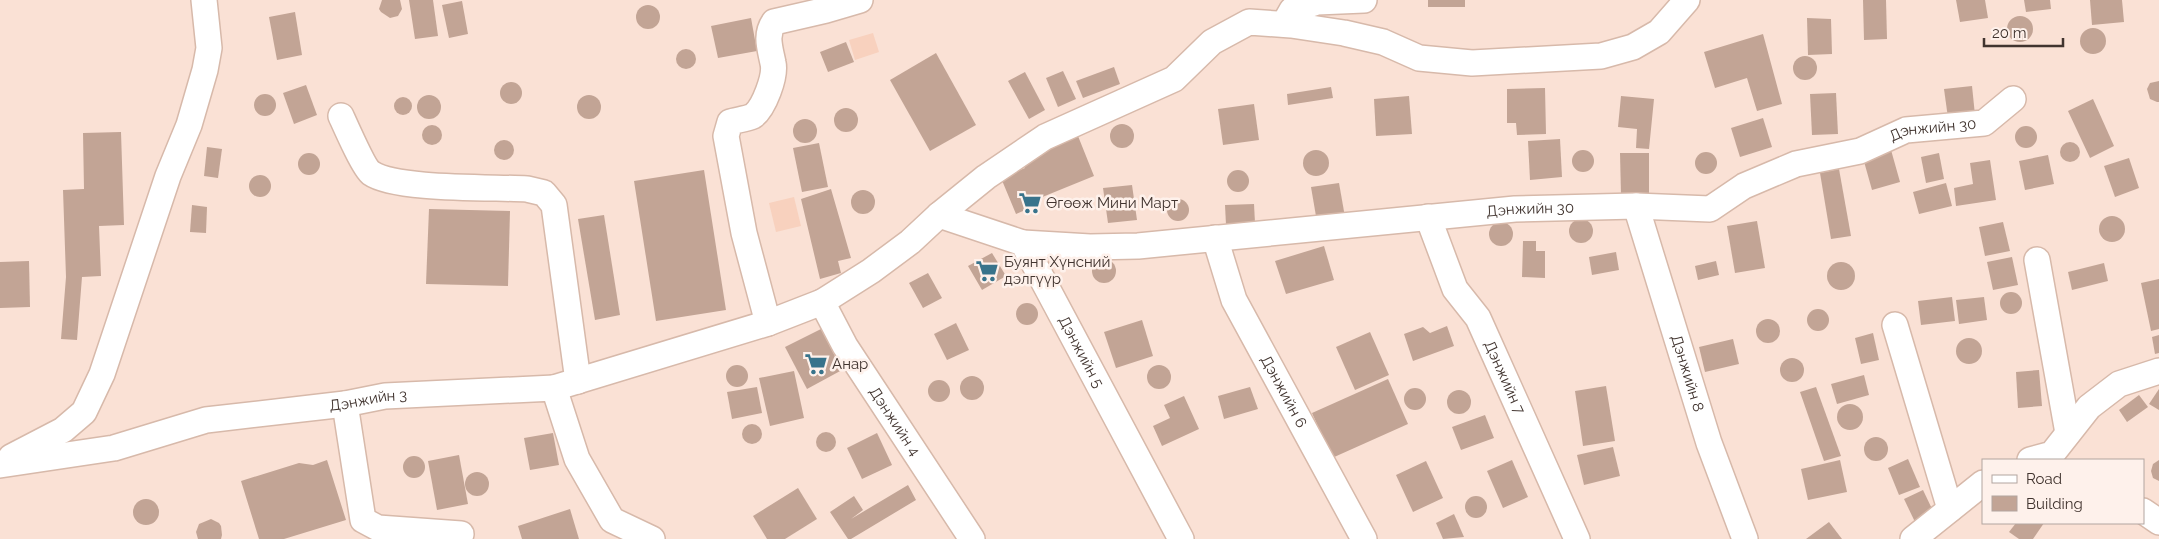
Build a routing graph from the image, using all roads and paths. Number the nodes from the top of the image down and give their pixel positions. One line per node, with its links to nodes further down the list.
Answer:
1 (204, 0): 23 (street)
2 (860, 0): 15 (street)
3 (1364, 0): 5 (street)
4 (1687, 0): 5 (street, Дэнжийн 3)
5 (1284, 24): 9 (street, Дэнжийн 3)
6 (2013, 99): 8 (street, Дэнжийн 30)
7 (340, 116): 18 (street)
8 (1636, 206): 10 (street, Дэнжийн 30); 34 (street, Дэнжийн 8)
9 (939, 215): 12 (street); 14 (street, Дэнжийн 3)
10 (1428, 218): 11 (street, Дэнжийн 30); 33 (street, Дэнжийн 7)
11 (1215, 238): 12 (street, Дэнжийн 30); 32 (street, Дэнжийн 6)
12 (1023, 243): 31 (street, Дэнжийн 5)
13 (2037, 260): 21 (street)
14 (822, 302): 15 (street, Дэнжийн 3); 30 (street, Дэнжийн 4)
15 (768, 324): 18 (street, Дэнжийн 3)
16 (1896, 325): 25 (street)
17 (2159, 371): 21 (street)
18 (578, 381): 19 (street, Дэнжийн 3)
19 (554, 388): 20 (street, Дэнжийн 3); 29 (street)
20 (345, 404): 23 (street, Дэнжийн 3); 28 (street)
21 (2068, 433): 22 (street)
22 (2048, 458)
23 (0, 464)
24 (1982, 483): 25 (street)
25 (1950, 509): 35 (street)
26 (2144, 512): 27 (street)
27 (2159, 522)
28 (461, 534)
29 (642, 537)
30 (972, 539)
31 (1181, 539)
32 (1364, 539)
33 (1577, 539)
34 (1746, 539)
35 (1913, 539)

